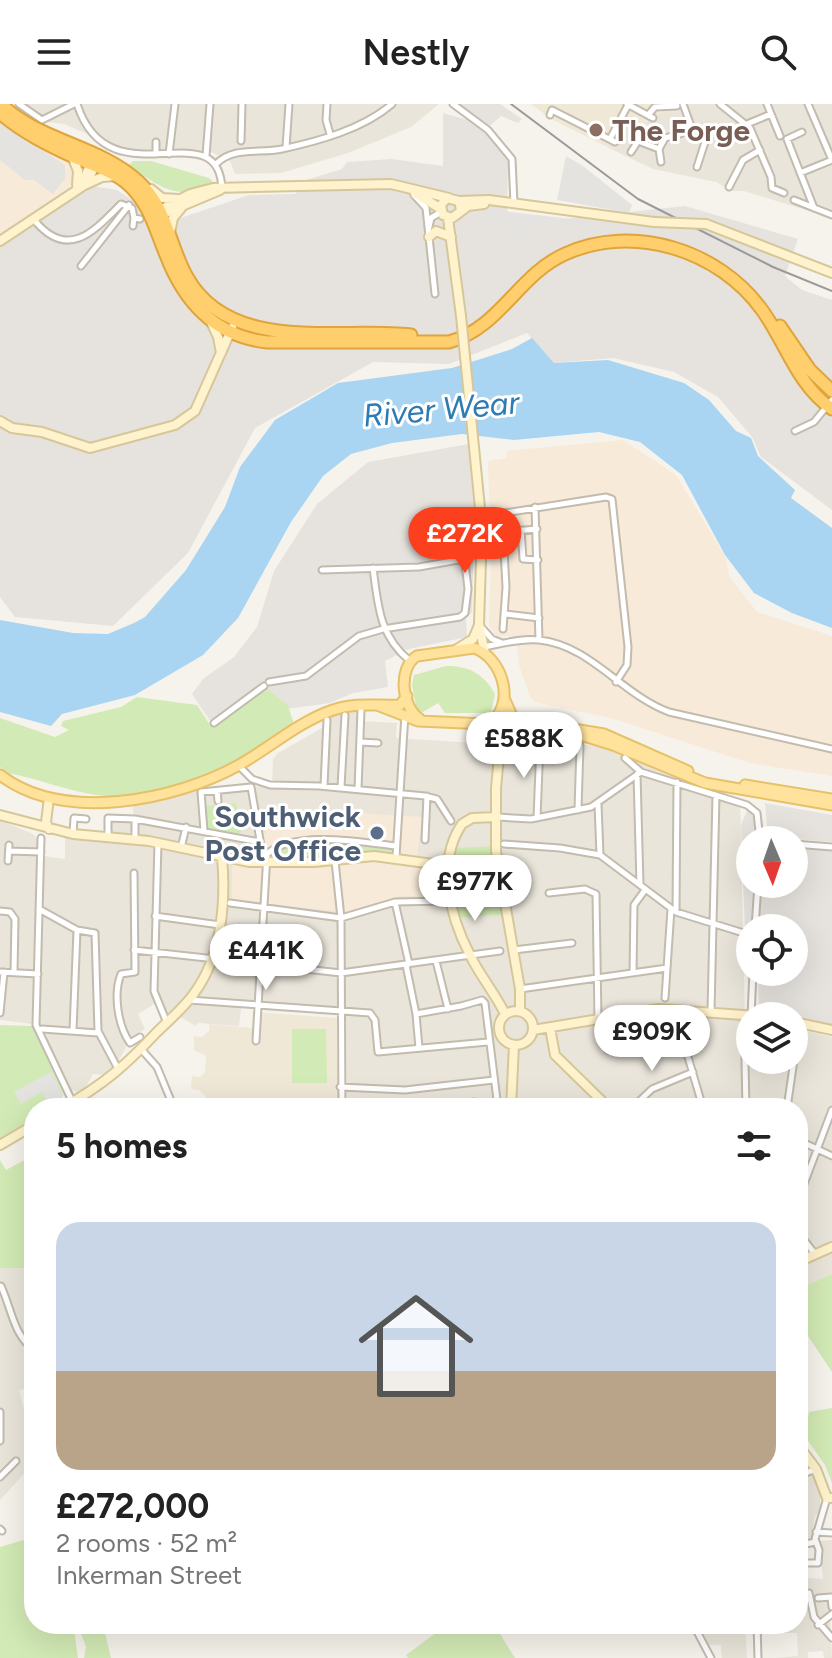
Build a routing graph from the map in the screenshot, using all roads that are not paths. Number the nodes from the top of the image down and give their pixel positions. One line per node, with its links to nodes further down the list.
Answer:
1 (1, 104): 19 (highway)
2 (19, 104): 19 (street)
3 (75, 104): 19 (street); 31 (street)
4 (175, 104): 32 (street)
5 (210, 104): 34 (street)
6 (242, 104): 25 (street)
7 (289, 104): 27 (street)
8 (327, 104): 23 (street)
9 (390, 104): 23 (street)
10 (453, 104): 53 (street)
11 (628, 104): 15 (street); 18 (street)
12 (720, 104): 20 (street)
13 (767, 104): 17 (street)
14 (808, 104): 36 (street)
15 (680, 105): 21 (street)
16 (0, 113): 33 (highway)
17 (771, 114): 20 (street); 24 (street)
18 (550, 115)
19 (39, 124): 37 (highway)
20 (747, 124): 29 (street)
21 (691, 126): 28 (street); 41 (street)
22 (802, 132): 42 (street)
23 (330, 134): 27 (street)
24 (780, 136)
25 (241, 141)
26 (156, 142): 31 (street)
27 (286, 147): 40 (street)
28 (659, 149): 30 (street); 38 (street)
29 (760, 150): 39 (street); 46 (street)
30 (631, 152)
31 (156, 154): 32 (street)
32 (169, 154): 34 (street)
33 (72, 156): 37 (highway); 45 (street)
34 (206, 156): 40 (street)
35 (775, 159): 39 (street)
36 (832, 160): 42 (street)
37 (96, 162): 43 (highway); 44 (highway); 45 (street)
38 (661, 162)
39 (766, 163): 49 (street)
40 (216, 164): 48 (street)
41 (697, 167)
42 (800, 173): 54 (street)
43 (116, 176): 45 (street); 56 (highway)
44 (140, 182): 51 (street); 56 (highway)
45 (81, 186): 58 (street)
46 (742, 186)
47 (408, 188): 48 (street); 55 (street); 55 (street); 61 (street)
48 (221, 190): 51 (street)
49 (784, 193)
50 (794, 200): 54 (street)
51 (180, 203): 56 (street); 60 (street)
52 (129, 205): 56 (street); 58 (street); 65 (street)
53 (514, 205): 55 (street); 66 (street, bridge)
54 (814, 208): 57 (street)
55 (450, 212): 61 (street); 62 (street); 64 (street)
56 (151, 215): 59 (street); 60 (highway); 68 (highway)
57 (832, 215)
58 (35, 221): 63 (street)
59 (133, 226)
60 (170, 233): 69 (highway)
61 (428, 234): 62 (street); 67 (street)
62 (452, 237): 64 (street)
63 (0, 241)
64 (455, 258): 86 (street, bridge)
65 (81, 266)
66 (832, 273)
67 (435, 294)
68 (210, 320): 69 (highway); 70 (street)
69 (232, 327): 70 (street); 71 (highway); 72 (highway)
70 (220, 355): 73 (street)
71 (832, 391)
72 (830, 405): 74 (street)
73 (0, 421)
74 (795, 431)
75 (535, 507): 76 (street); 77 (street); 95 (street)
76 (502, 513): 79 (street); 80 (street)
77 (537, 529): 78 (street); 81 (street)
78 (521, 530): 79 (street); 81 (street)
79 (503, 532): 84 (street)
80 (464, 559): 82 (street); 87 (street)
81 (538, 560): 85 (street)
82 (373, 568): 83 (street); 87 (street)
83 (322, 570)
84 (506, 614): 85 (street); 88 (street)
85 (539, 618): 89 (street)
86 (479, 624): 90 (street); 91 (street); 92 (street)
87 (383, 629): 93 (street); 104 (street)
88 (503, 629)
89 (539, 640): 90 (street); 95 (street)
90 (502, 644): 92 (street); 94 (street)
91 (454, 650): 92 (main road); 93 (main road)
92 (481, 650): 94 (main road)
93 (410, 661): 96 (main road)
94 (493, 664): 97 (main road)
95 (616, 682): 113 (street)
96 (407, 699): 98 (main road); 101 (street); 103 (main road)
97 (505, 700): 105 (main road); 106 (street); 126 (main road)
98 (377, 705): 101 (main road); 115 (main road)
99 (361, 710): 108 (street)
100 (345, 715): 120 (street)
101 (405, 716): 103 (main road); 123 (street)
102 (327, 720): 119 (street)
103 (423, 721): 105 (main road)
104 (214, 723)
105 (486, 724): 106 (main road); 112 (main road)
106 (502, 726): 107 (main road); 112 (street)
107 (565, 733): 112 (main road); 130 (main road)
108 (360, 742): 110 (street); 121 (street)
109 (515, 742): 111 (street)
110 (378, 743)
111 (540, 743): 131 (street); 134 (street)
112 (499, 744): 133 (street)
113 (832, 749)
114 (625, 758): 116 (street)
115 (239, 765): 119 (street); 128 (main road)
116 (639, 773): 118 (street); 129 (street); 163 (street)
117 (0, 775): 128 (main road)
118 (677, 782): 124 (street); 170 (street)
119 (324, 786): 120 (street)
120 (341, 787): 121 (street)
121 (358, 789): 123 (street)
122 (217, 791): 127 (street); 141 (street); 147 (street)
123 (401, 793): 125 (street); 151 (street)
124 (716, 795): 138 (street); 174 (street)
125 (427, 796): 137 (street); 146 (street)
126 (832, 799)
127 (218, 801)
128 (49, 802): 140 (street)
129 (598, 804): 131 (street); 155 (street)
130 (832, 805)
131 (578, 810): 134 (street)
132 (0, 815): 140 (street)
133 (497, 817): 134 (street); 161 (street); 181 (street)
134 (537, 818)
135 (86, 819): 142 (street)
136 (135, 819): 139 (street); 143 (street); 145 (street)
137 (451, 821)
138 (759, 826)
139 (186, 827): 141 (street); 153 (street)
140 (53, 830): 142 (street)
141 (204, 831): 147 (street)
142 (73, 834): 143 (street)
143 (108, 836): 145 (street)
144 (41, 838): 154 (street)
145 (135, 839): 148 (street)
146 (425, 840)
147 (260, 842): 158 (street)
148 (158, 843): 153 (street); 172 (street)
149 (504, 844): 155 (street)
150 (808, 845): 152 (street)
151 (396, 846): 157 (street); 158 (street)
152 (832, 847)
153 (181, 848): 156 (street)
154 (41, 852): 159 (street); 169 (street)
155 (600, 855): 163 (street)
156 (222, 857): 158 (street); 175 (street)
157 (396, 857): 160 (street); 161 (street)
158 (267, 860): 160 (street); 168 (street)
159 (8, 861)
160 (335, 861): 173 (street)
161 (448, 866): 165 (street)
162 (134, 873): 179 (street)
163 (642, 888): 170 (street); 192 (street)
164 (549, 893): 194 (street)
165 (450, 901): 166 (street); 183 (street)
166 (395, 902): 173 (street); 187 (street)
167 (230, 903): 168 (street)
168 (262, 908): 173 (street); 186 (street)
169 (39, 909): 176 (street); 193 (street)
170 (674, 910): 174 (street); 188 (street)
171 (0, 911): 190 (street)
172 (155, 916): 175 (street); 180 (street)
173 (341, 918): 191 (street)
174 (715, 924): 177 (street); 201 (street)
175 (220, 925): 184 (street)
176 (77, 930): 216 (street); 217 (street)
177 (736, 931)
178 (572, 943): 181 (street)
179 (134, 950): 180 (street); 218 (street)
180 (154, 950): 184 (street); 210 (street)
181 (513, 950): 195 (street)
182 (500, 951): 183 (street)
183 (470, 955): 185 (street); 205 (street)
184 (211, 960): 186 (street); 197 (street)
185 (436, 961): 187 (street); 199 (street)
186 (259, 963): 191 (street); 198 (street)
187 (408, 964): 191 (street); 204 (street)
188 (667, 968): 192 (street); 196 (street)
189 (2, 972): 190 (street); 203 (street)
190 (14, 972): 193 (street)
191 (341, 973): 202 (street)
192 (633, 973): 194 (street)
193 (38, 974): 230 (street)
194 (598, 980): 195 (street); 208 (street)
195 (520, 989): 200 (street)
196 (665, 998)
197 (189, 1000): 198 (street); 210 (street)
198 (257, 1006): 202 (street); 219 (street)
199 (448, 1009): 204 (street); 220 (street)
200 (520, 1011): 205 (street); 214 (street)
201 (711, 1011): 206 (street); 207 (street)
202 (340, 1012): 222 (street); 229 (street)
203 (0, 1013)
204 (416, 1014): 222 (street)
205 (505, 1014): 221 (street)
206 (736, 1014)
207 (626, 1015): 208 (street); 208 (street)
208 (600, 1019): 212 (street)
209 (684, 1021): 225 (street)
210 (167, 1023): 223 (street)
211 (808, 1025): 215 (street)
212 (550, 1028): 214 (street); 236 (street)
213 (42, 1029): 216 (street)
214 (533, 1030): 221 (street)
215 (832, 1030)
216 (73, 1031): 217 (street)
217 (99, 1033): 224 (street)
218 (140, 1037)
219 (256, 1041)
220 (488, 1042): 222 (street); 228 (street)
221 (514, 1045): 235 (street)
222 (419, 1048)
223 (141, 1049): 231 (street); 232 (street)
224 (116, 1065)
225 (693, 1072): 237 (street); 238 (street)
226 (746, 1074): 239 (street)
227 (792, 1074): 240 (street)
228 (494, 1080): 229 (street); 234 (street)
229 (340, 1087): 233 (street)
230 (70, 1098)
231 (83, 1098)
232 (170, 1098)
233 (341, 1098)
234 (497, 1098)
235 (511, 1098)
236 (599, 1098)
237 (643, 1098)
238 (700, 1098)
239 (746, 1098)
240 (788, 1098)
241 (832, 1110): 245 (street)
242 (24, 1131): 243 (street)
243 (0, 1145)
244 (808, 1145): 245 (street)
245 (818, 1150): 246 (street); 247 (street)
246 (832, 1156)
247 (808, 1169)
248 (808, 1245): 250 (street)
249 (832, 1247): 250 (street)
250 (815, 1254): 251 (street)
251 (808, 1257)
252 (1, 1286): 253 (street)
253 (24, 1342)
254 (0, 1412): 255 (street)
255 (0, 1441)
256 (808, 1458): 258 (street)
257 (16, 1461): 260 (street)
258 (816, 1469): 259 (street); 261 (street)
259 (808, 1472)
260 (0, 1477)
261 (829, 1498): 262 (street)
262 (816, 1532): 263 (street); 264 (street)
263 (832, 1533)
264 (815, 1542): 265 (street); 266 (street)
265 (808, 1544)
266 (808, 1563)
267 (808, 1593): 272 (street)
268 (831, 1597): 269 (street); 270 (street)
269 (818, 1598)
270 (832, 1607)
271 (832, 1614): 272 (street)
272 (818, 1625): 275 (street)
273 (698, 1634): 276 (street)
274 (757, 1634): 277 (street)
275 (832, 1638)
276 (711, 1658)
277 (758, 1658)

